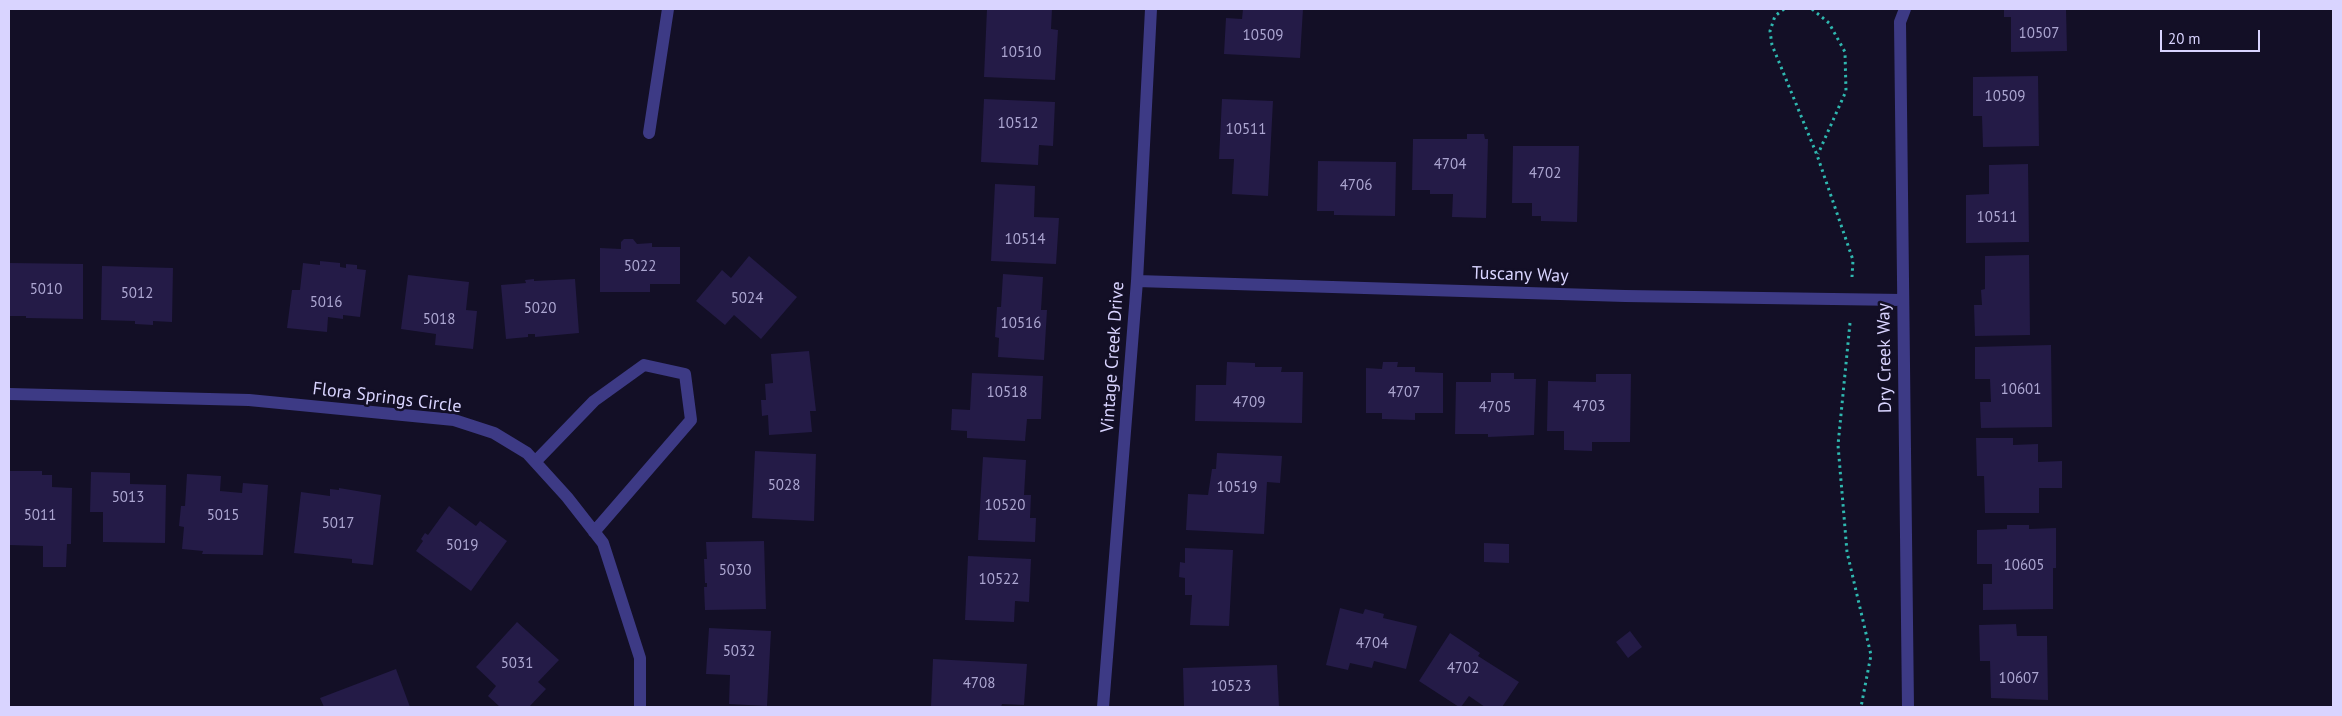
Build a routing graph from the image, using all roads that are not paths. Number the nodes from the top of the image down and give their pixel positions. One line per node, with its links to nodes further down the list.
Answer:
1 (668, 9): 4 (street)
2 (1151, 9): 5 (street, Vintage Creek Drive)
3 (1905, 9): 6 (street, Dry Creek Way)
4 (648, 133)
5 (1137, 281): 6 (street, Tuscany Way); 11 (street, Vintage Creek Drive)
6 (1902, 300): 12 (street, Dry Creek Way)
7 (9, 394): 8 (street, Flora Springs Circle)
8 (535, 462): 9 (street, Flora Springs Circle); 9 (street)
9 (594, 532): 10 (street, Flora Springs Circle)
10 (640, 707)
11 (1103, 707)
12 (1908, 707)

